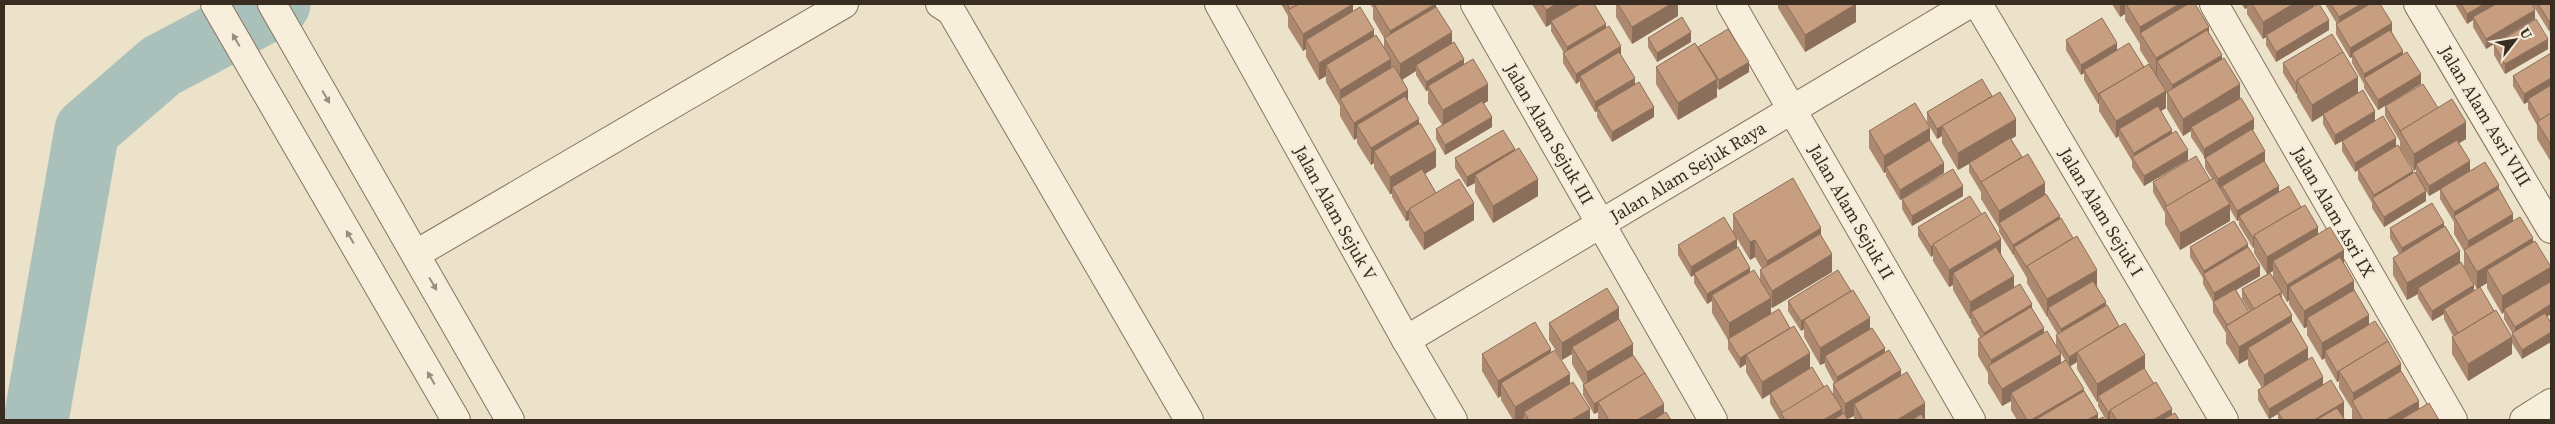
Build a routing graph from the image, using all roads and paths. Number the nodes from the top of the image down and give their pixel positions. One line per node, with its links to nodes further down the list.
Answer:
1 (215, 4): 18 (street, one-way to 1)
2 (272, 4): 15 (street, one-way to 15)
3 (844, 4): 15 (street)
4 (940, 4): 20 (street)
5 (1219, 4): 16 (street, Jalan Alam Sejuk V)
6 (1475, 4): 13 (street, Jalan Alam Sejuk III)
7 (1731, 4): 12 (street, Jalan Alam Sejuk II)
8 (1969, 4): 12 (street, Jalan Alam Sejuk Raya)
9 (1978, 4): 24 (street, Jalan Alam Sejuk I)
10 (2214, 4): 25 (street, Jalan Alam Asri IX)
11 (2418, 4): 14 (street, Jalan Alam Asri VIII)
12 (1792, 110): 13 (street, Jalan Alam Sejuk Raya); 23 (street, Jalan Alam Sejuk II)
13 (1601, 224): 16 (street, Jalan Alam Sejuk Raya); 22 (street, Jalan Alam Sejuk III)
14 (2551, 229)
15 (416, 254): 19 (street, one-way to 19)
16 (1406, 340): 21 (street, Jalan Alam Sejuk V)
17 (2551, 403): 26 (street)
18 (456, 420)
19 (510, 420)
20 (1189, 420)
21 (1453, 420)
22 (1714, 420)
23 (1970, 420)
24 (2224, 420)
25 (2453, 420)
26 (2524, 420)

